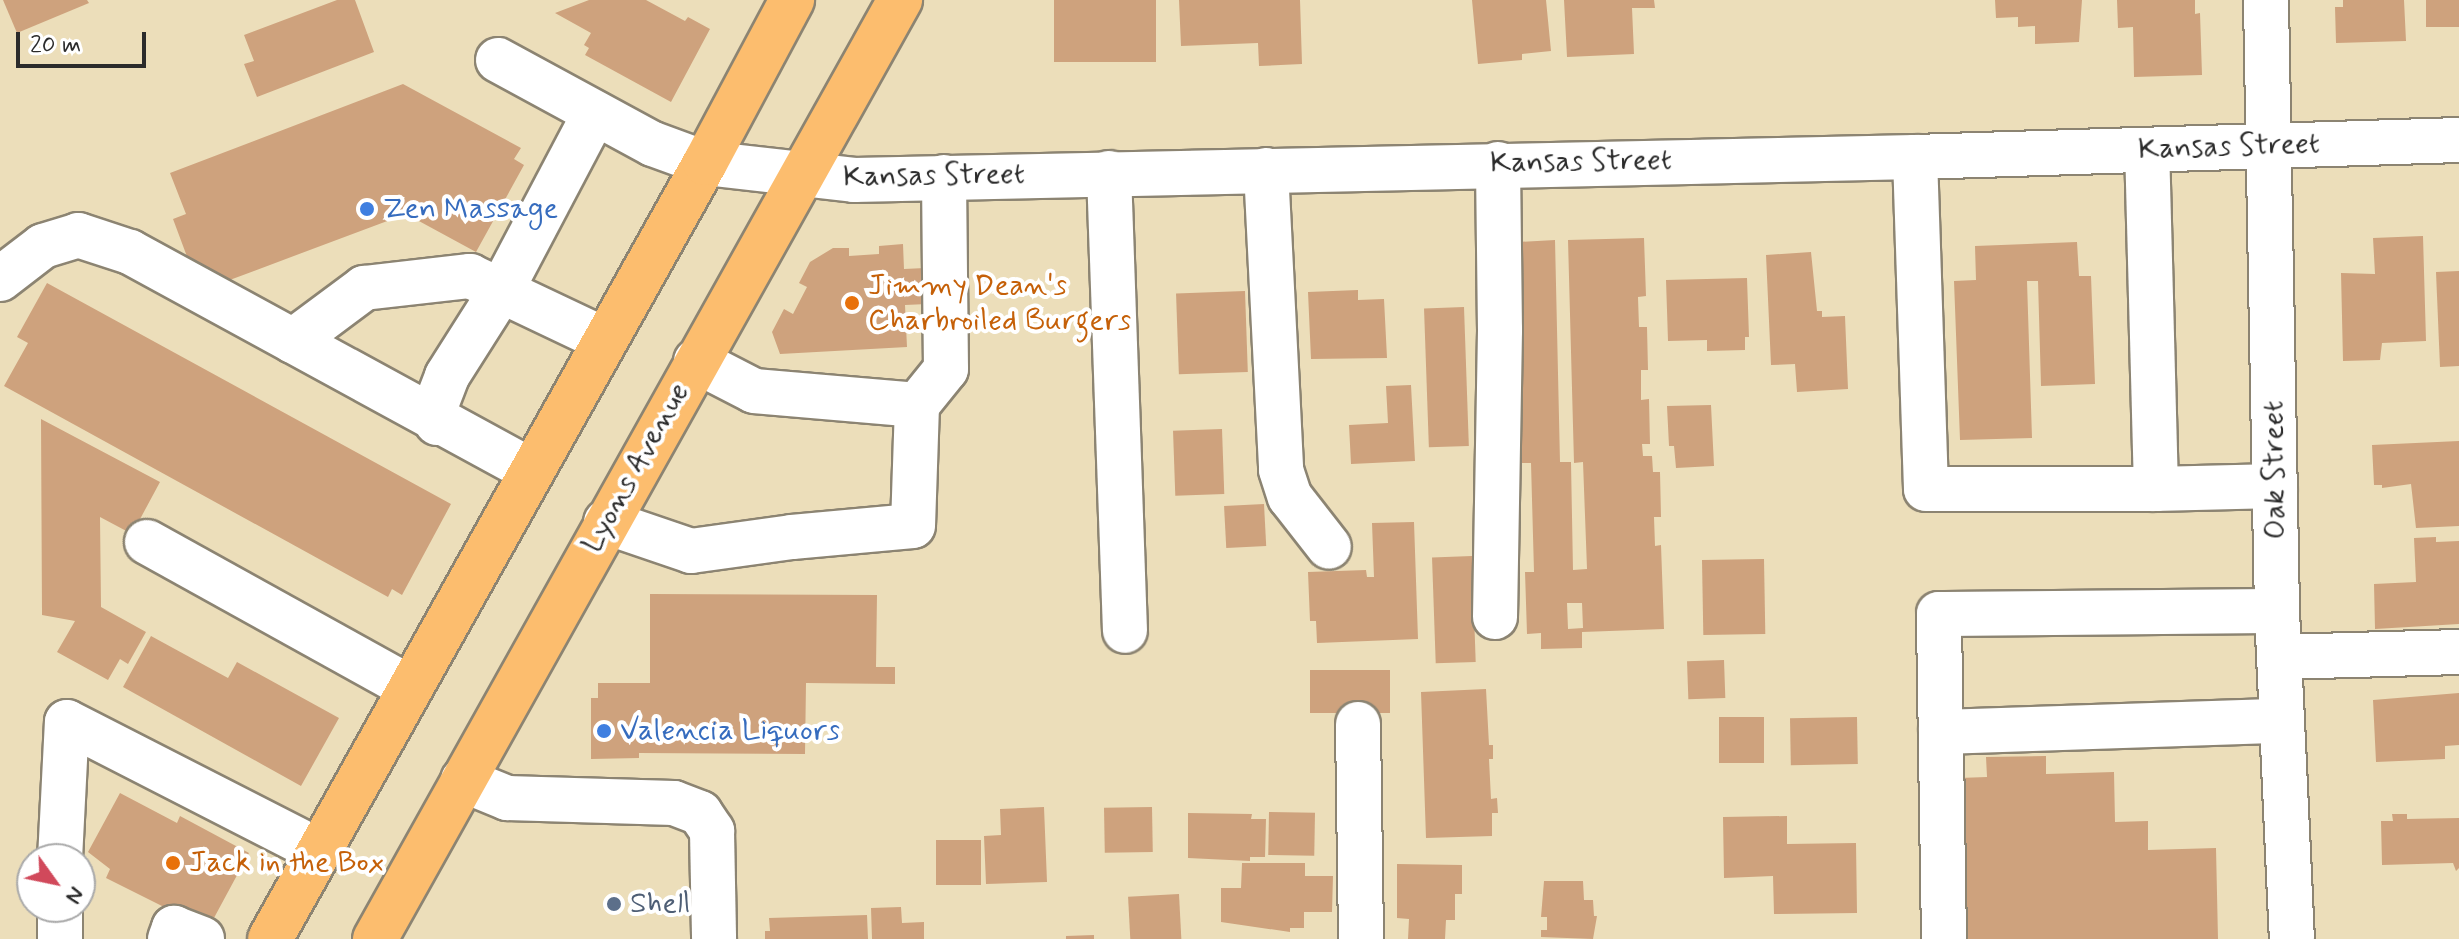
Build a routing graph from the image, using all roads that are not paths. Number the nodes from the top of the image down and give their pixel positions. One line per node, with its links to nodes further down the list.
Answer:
1 (792, 0): 10 (main road)
2 (900, 0): 14 (main road, Lyons Avenue)
3 (2266, 0): 7 (street, Oak Street)
4 (498, 60): 5 (street, Kansas Street)
5 (595, 113): 10 (street, Kansas Street); 17 (street)
6 (2459, 140): 7 (street, Kansas Street)
7 (2270, 146): 8 (street, Kansas Street); 24 (street, Oak Street)
8 (2147, 150): 9 (street, Kansas Street); 25 (street)
9 (1915, 157): 11 (street, Kansas Street); 25 (street)
10 (705, 163): 14 (street, Kansas Street); 18 (main road)
11 (1498, 164): 12 (street, Kansas Street); 30 (street)
12 (1266, 170): 13 (street, Kansas Street); 28 (street)
13 (1109, 173): 15 (street, Kansas Street); 31 (street)
14 (802, 175): 15 (street, Kansas Street); 20 (main road, Lyons Avenue)
15 (944, 177): 21 (street)
16 (0, 279): 19 (street)
17 (501, 291): 18 (street); 19 (street); 22 (street)
18 (605, 340): 23 (main road)
19 (293, 341): 22 (street)
20 (696, 361): 21 (street); 26 (main road, Lyons Avenue)
21 (917, 405): 26 (street)
22 (437, 423): 23 (street)
23 (531, 471): 34 (main road)
24 (2275, 486): 25 (street); 29 (street, Oak Street)
25 (2156, 489)
26 (606, 522): 38 (main road, Lyons Avenue)
27 (147, 542): 34 (street)
28 (1329, 547)
29 (2277, 611): 33 (street, Oak Street); 37 (street)
30 (1495, 617)
31 (1125, 631)
32 (2459, 652): 33 (street)
33 (2280, 657): 35 (street, Oak Street)
34 (410, 688): 40 (main road)
35 (2281, 721): 37 (street); 46 (street, Oak Street)
36 (1358, 724): 44 (street)
37 (1941, 732): 45 (street)
38 (463, 780): 42 (main road, Lyons Avenue); 43 (street)
39 (61, 843): 40 (street)
40 (319, 851): 41 (main road)
41 (270, 939)
42 (375, 939)
43 (714, 939)
44 (1361, 939)
45 (1944, 939)
46 (2292, 939)

